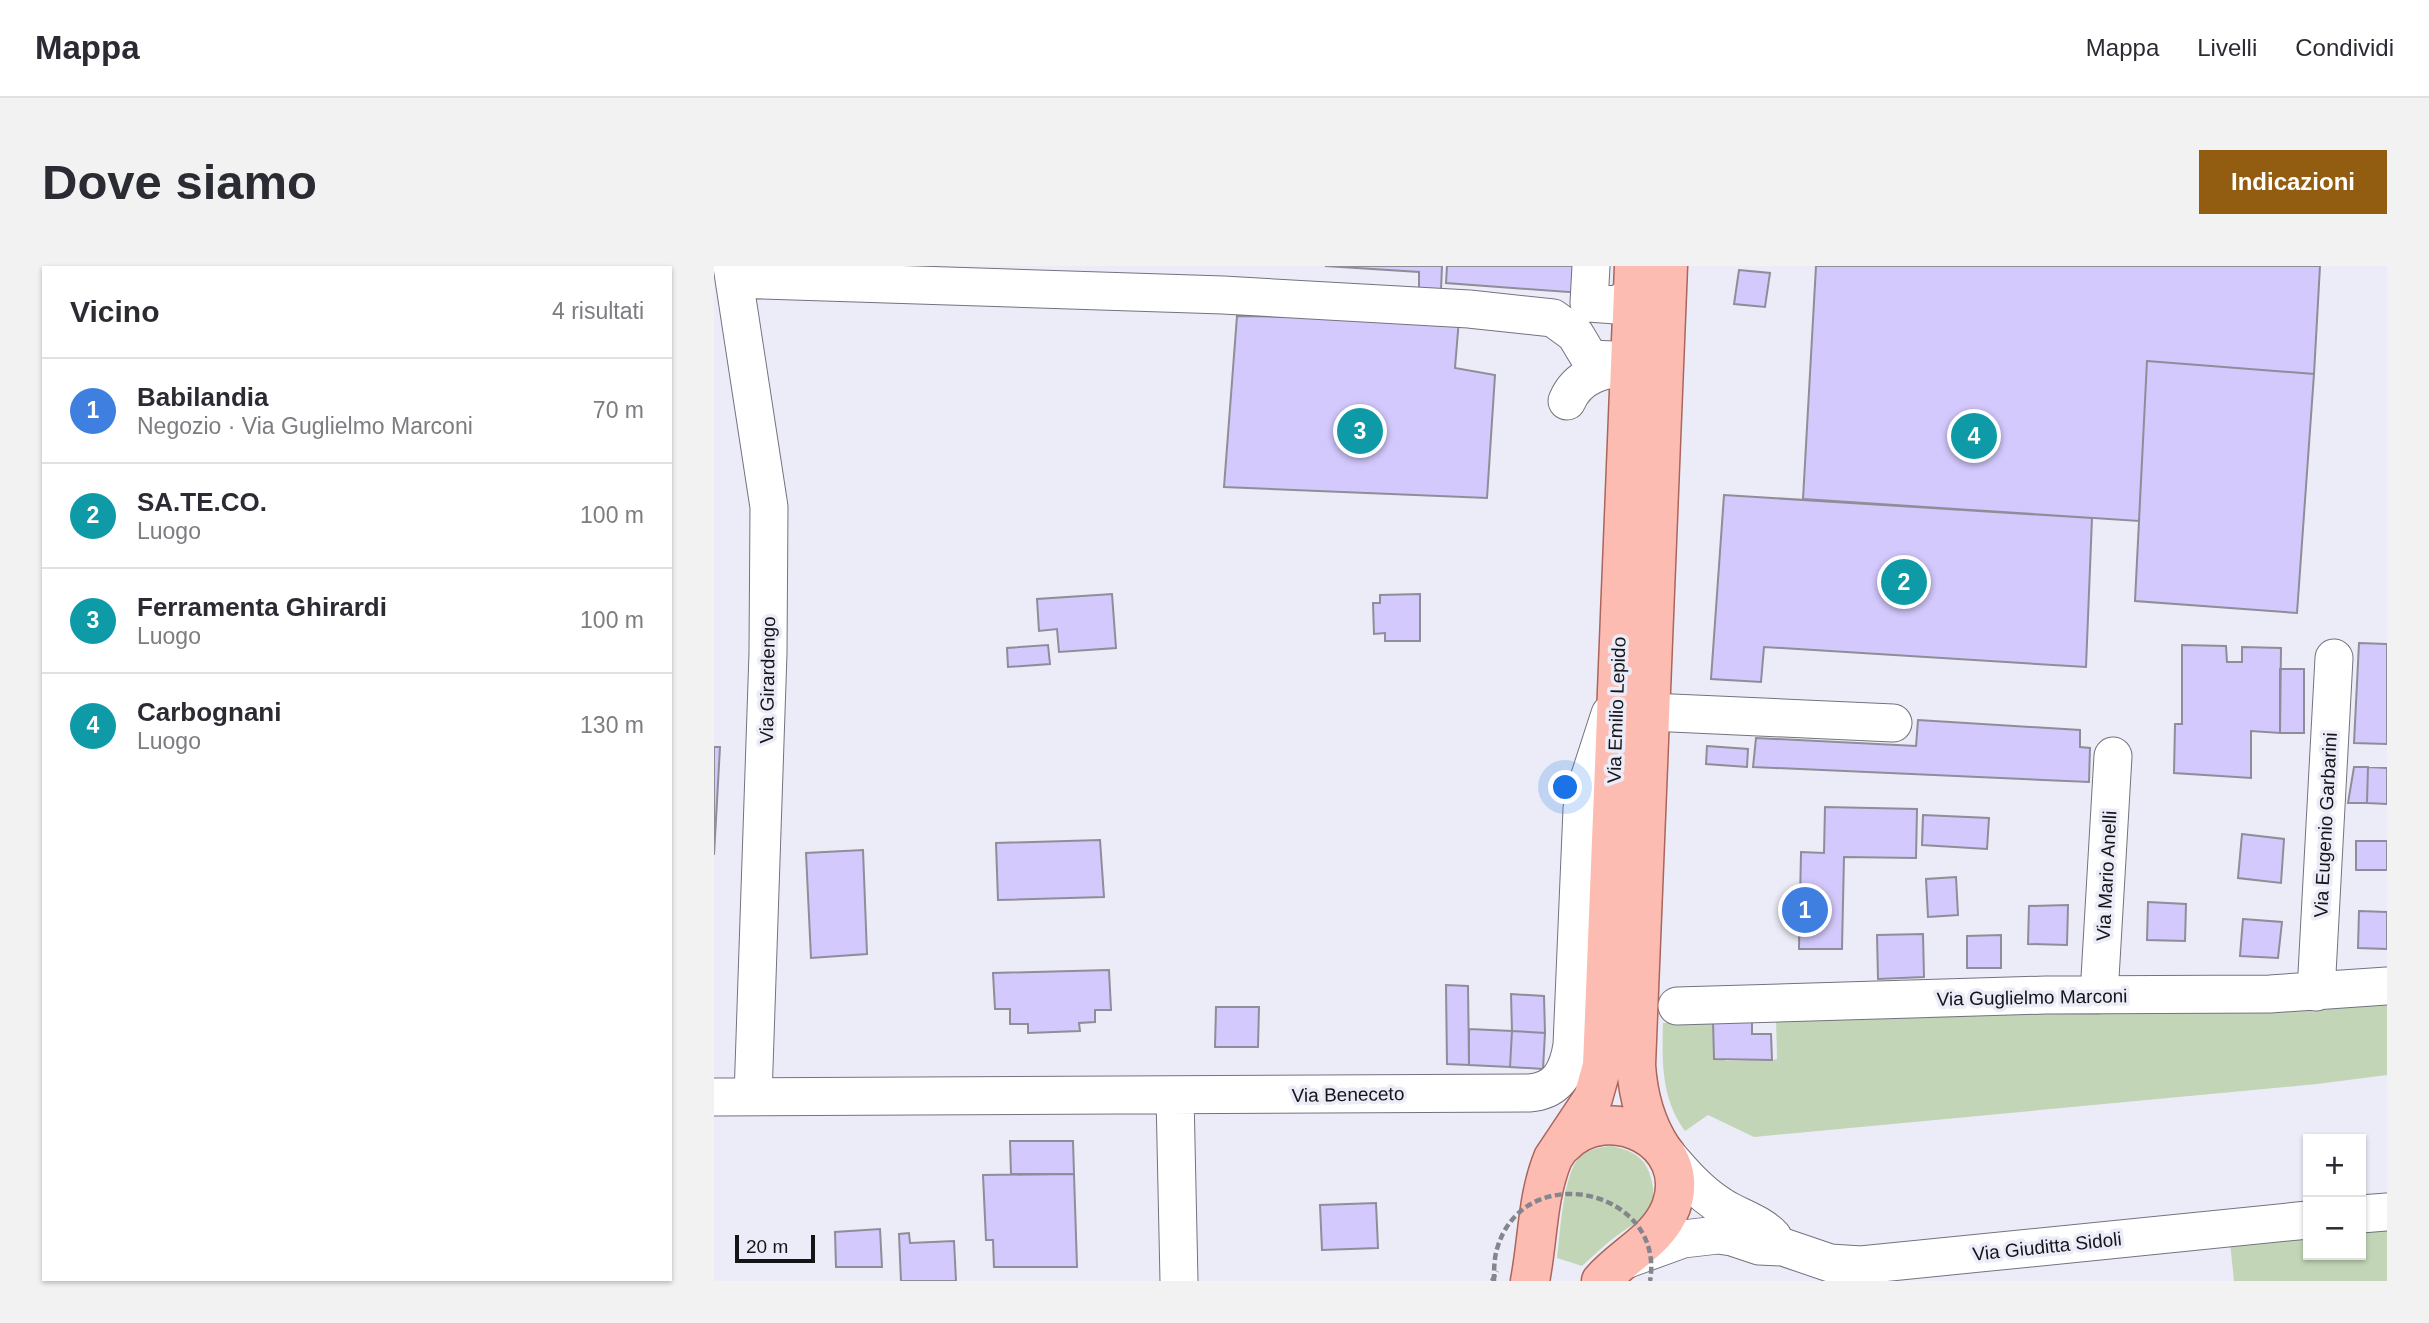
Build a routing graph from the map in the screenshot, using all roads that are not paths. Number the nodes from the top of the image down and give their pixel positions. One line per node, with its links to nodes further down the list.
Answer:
1 (1591, 266): 6 (street)
2 (1668, 266): 11 (main road, Via Emilio Lepido)
3 (733, 272): 7 (street); 20 (street, Via Girardengo)
4 (1633, 281): 6 (street); 7 (main road, Via Emilio Lepido)
5 (1521, 298): 6 (street)
6 (1589, 303)
7 (1629, 366): 8 (street); 10 (main road, Via Emilio Lepido)
8 (1567, 401)
9 (2333, 658): 15 (street, Via Eugenio Garbarini)
10 (1618, 668): 18 (street, Via Beneceto); 22 (main road, Via Emilio Lepido)
11 (1650, 712): 12 (street); 21 (main road, Via Emilio Lepido)
12 (1892, 723)
13 (2113, 756): 16 (street, Via Mario Anelli)
14 (2387, 986): 15 (street, Via Guglielmo Marconi)
15 (2316, 992): 16 (street, Via Guglielmo Marconi)
16 (2099, 995): 17 (street, Via Guglielmo Marconi)
17 (1677, 1006)
18 (1175, 1096): 20 (street, Via Beneceto); 28 (street)
19 (714, 1097): 20 (street, Via Beneceto)
20 (753, 1097)
21 (1662, 1149): 22 (main road); 26 (street, Via Giuditta Sidoli); 27 (main road, Via Emilio Lepido)
22 (1558, 1152): 29 (main road, Via Emilio Lepido)
23 (2387, 1212): 24 (street)
24 (2366, 1214)
25 (2303, 1221): 26 (street, Via Giuditta Sidoli)
26 (1787, 1249): 27 (street, Via Giuditta Sidoli)
27 (1608, 1273)
28 (1179, 1281)
29 (1530, 1281)

